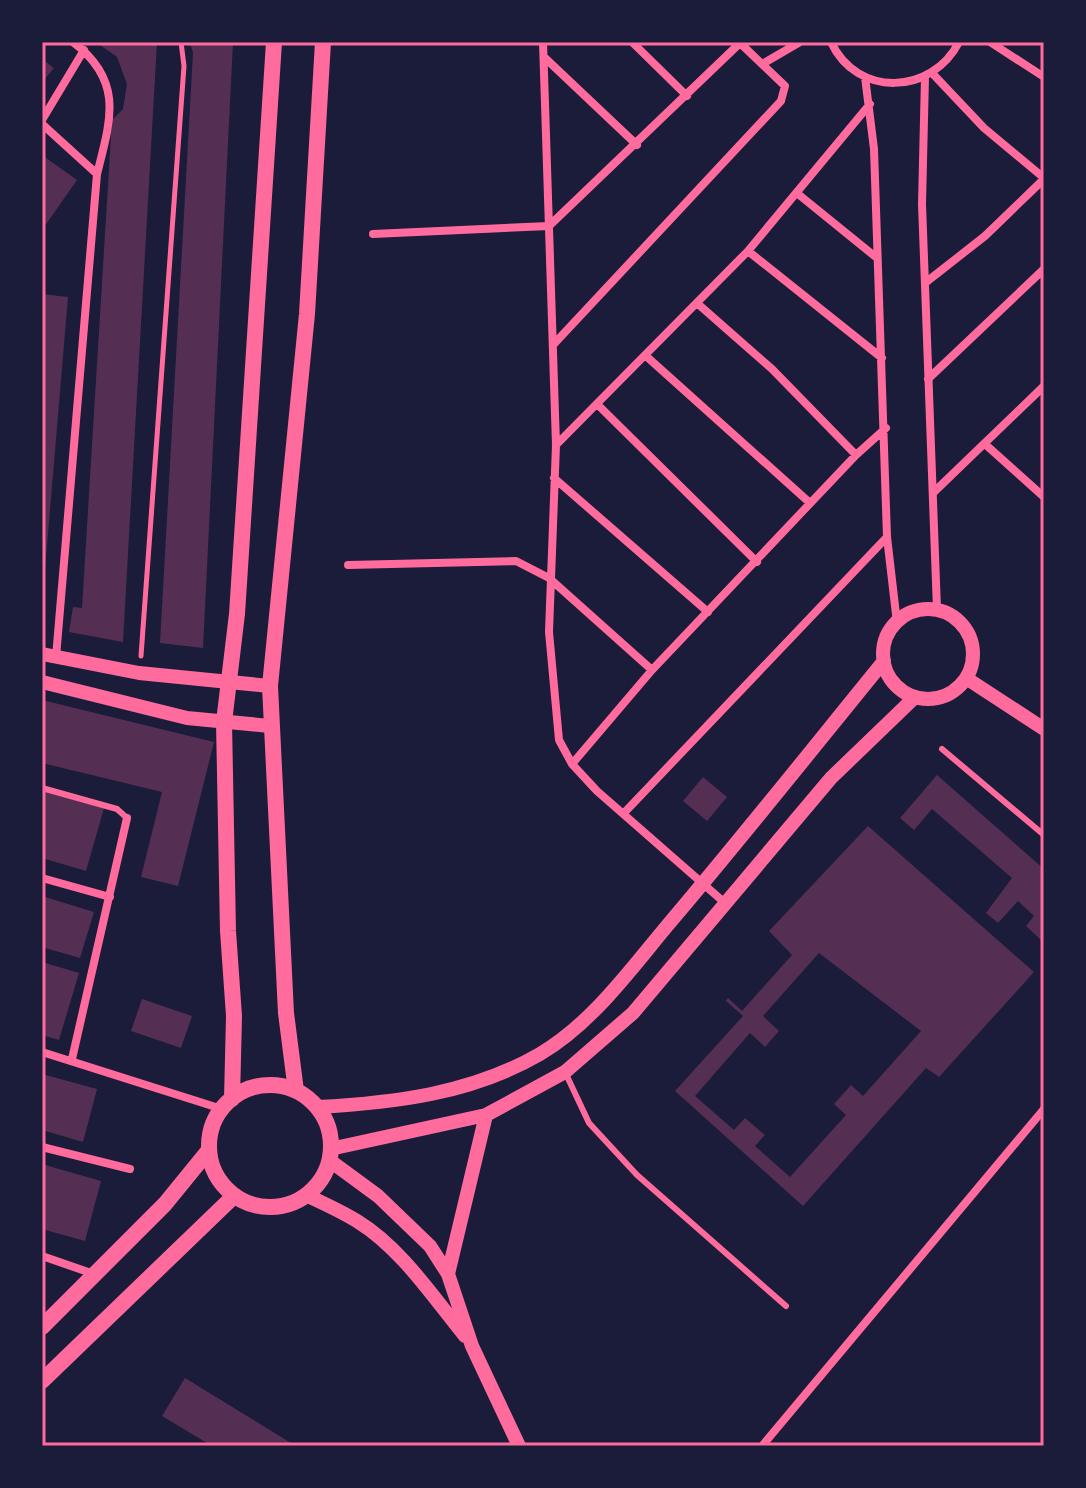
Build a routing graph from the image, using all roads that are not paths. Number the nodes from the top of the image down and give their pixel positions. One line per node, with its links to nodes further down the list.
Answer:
1 (73, 42): 11 (street)
2 (274, 42): 57 (main road)
3 (323, 42): 58 (main road)
4 (543, 42): 12 (street)
5 (632, 42): 17 (street)
6 (740, 42): 13 (street); 17 (street)
7 (800, 42): 13 (street)
8 (831, 42): 16 (street)
9 (959, 42): 15 (street)
10 (990, 42): 14 (street)
11 (84, 50): 19 (street); 21 (street)
12 (544, 57): 20 (street); 24 (street)
13 (764, 63): 31 (street)
14 (1043, 74)
15 (928, 75): 16 (street); 22 (street); 29 (street)
16 (865, 77): 18 (street)
17 (687, 96): 20 (street)
18 (870, 104): 23 (street); 27 (street)
19 (42, 122): 21 (street)
20 (637, 145): 24 (street)
21 (97, 174): 52 (street)
22 (1044, 179): 29 (street)
23 (798, 194): 26 (street); 27 (street)
24 (549, 226): 25 (street); 31 (street)
25 (373, 234)
26 (748, 251): 30 (street); 33 (street)
27 (877, 258): 33 (street)
28 (1044, 269): 34 (street)
29 (925, 283): 34 (street)
30 (698, 304): 32 (street); 40 (street)
31 (553, 345): 38 (street)
32 (646, 356): 36 (street); 44 (street)
33 (882, 358): 37 (street)
34 (928, 379): 42 (street)
35 (1044, 386): 39 (street)
36 (599, 406): 38 (street); 46 (street)
37 (886, 428): 40 (street); 45 (street)
38 (556, 445): 41 (street)
39 (986, 445): 42 (street); 43 (street)
40 (856, 455): 44 (street)
41 (554, 478): 48 (street); 50 (street)
42 (934, 492): 49 (street)
43 (1043, 493)
44 (810, 503): 46 (street)
45 (887, 537): 51 (street); 66 (street)
46 (757, 562): 50 (street)
47 (348, 565): 48 (street)
48 (549, 578): 54 (street); 64 (street)
49 (937, 609): 51 (street); 55 (street)
50 (708, 612): 54 (street)
51 (897, 623): 53 (street)
52 (49, 655): 57 (street)
53 (884, 661): 59 (street); 70 (street)
54 (652, 670): 64 (street)
55 (966, 678): 59 (street); 62 (street)
56 (42, 682): 60 (street)
57 (227, 684): 58 (street); 60 (main road)
58 (270, 686): 61 (main road)
59 (913, 699): 72 (street)
60 (224, 722): 61 (street); 77 (main road)
61 (270, 726): 76 (main road)
62 (1044, 729)
63 (942, 749): 68 (lane)
64 (572, 764): 66 (street)
65 (42, 788): 67 (lane)
66 (624, 813): 70 (street)
67 (127, 818): 71 (street)
68 (1044, 835)
69 (42, 878): 71 (street)
70 (703, 884): 72 (street); 78 (street)
71 (110, 897): 74 (street)
72 (725, 903): 75 (street)
73 (42, 1052): 74 (street)
74 (72, 1059): 77 (street)
75 (565, 1072): 80 (street); 90 (lane)
76 (296, 1091): 77 (main road); 78 (main road)
77 (227, 1104): 82 (main road)
78 (317, 1107): 83 (main road)
79 (1044, 1109): 95 (street)
80 (486, 1115): 83 (street); 89 (street)
81 (42, 1147): 84 (street)
82 (209, 1150): 86 (main road); 88 (main road)
83 (330, 1154): 85 (main road); 89 (street)
84 (130, 1169)
85 (306, 1195): 86 (main road); 92 (street)
86 (234, 1196): 93 (main road)
87 (42, 1256): 88 (street)
88 (97, 1274): 91 (main road)
89 (448, 1274): 92 (street)
90 (786, 1306)
91 (42, 1327)
92 (472, 1346): 94 (street)
93 (42, 1381)
94 (519, 1446)
95 (762, 1446)

